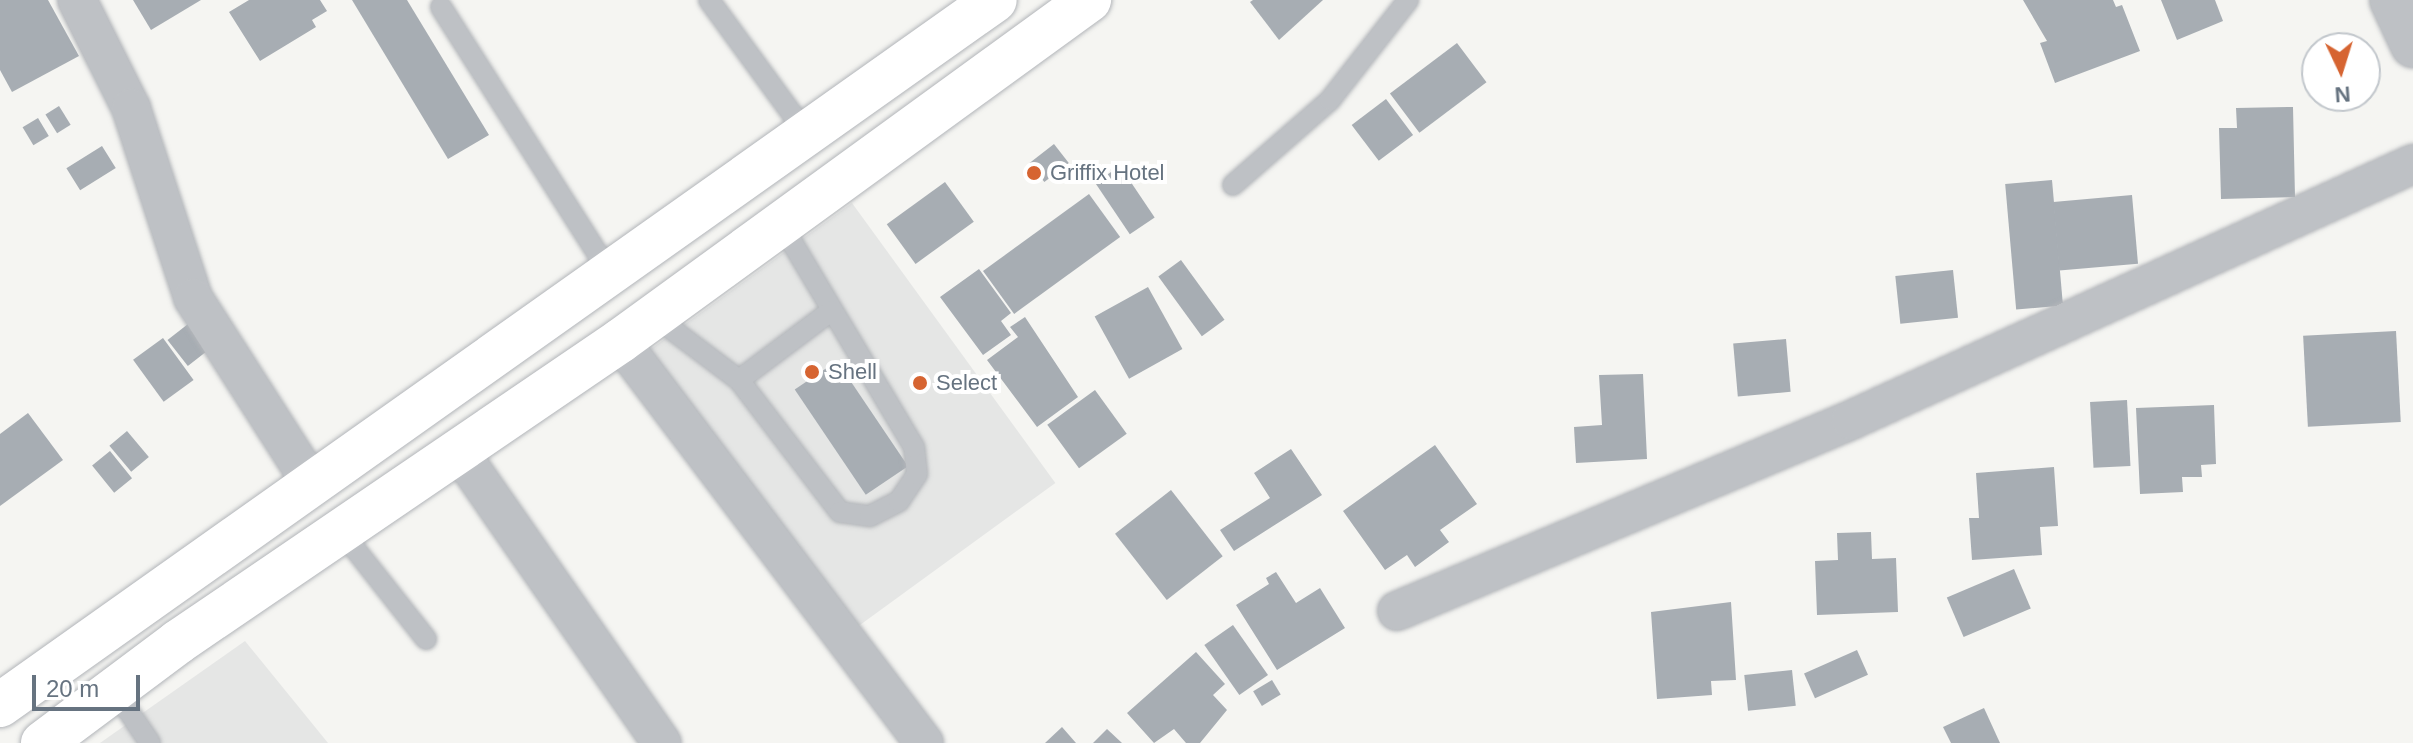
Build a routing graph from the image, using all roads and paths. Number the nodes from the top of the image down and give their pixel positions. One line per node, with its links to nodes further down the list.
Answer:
1 (77, 0): 18 (street)
2 (709, 0): 9 (lane)
3 (995, 0): 9 (main road)
4 (1089, 0): 12 (main road)
5 (1408, 0): 11 (lane)
6 (2392, 0): 8 (street)
7 (441, 7): 13 (lane)
8 (2413, 45)
9 (806, 133): 13 (main road)
10 (2413, 164): 20 (street)
11 (1233, 185)
12 (781, 224): 14 (lane); 15 (main road)
13 (609, 272): 18 (main road)
14 (831, 311): 16 (lane); 16 (lane)
15 (637, 329): 16 (lane); 17 (main road); 27 (street)
16 (739, 380)
17 (458, 450): 19 (main road); 26 (street)
18 (312, 484): 23 (main road)
19 (340, 530): 21 (lane); 22 (main road)
20 (1397, 611)
21 (426, 639)
22 (114, 690): 24 (main road); 25 (lane)
23 (0, 705)
24 (43, 743)
25 (150, 743)
26 (662, 743)
27 (924, 743)

